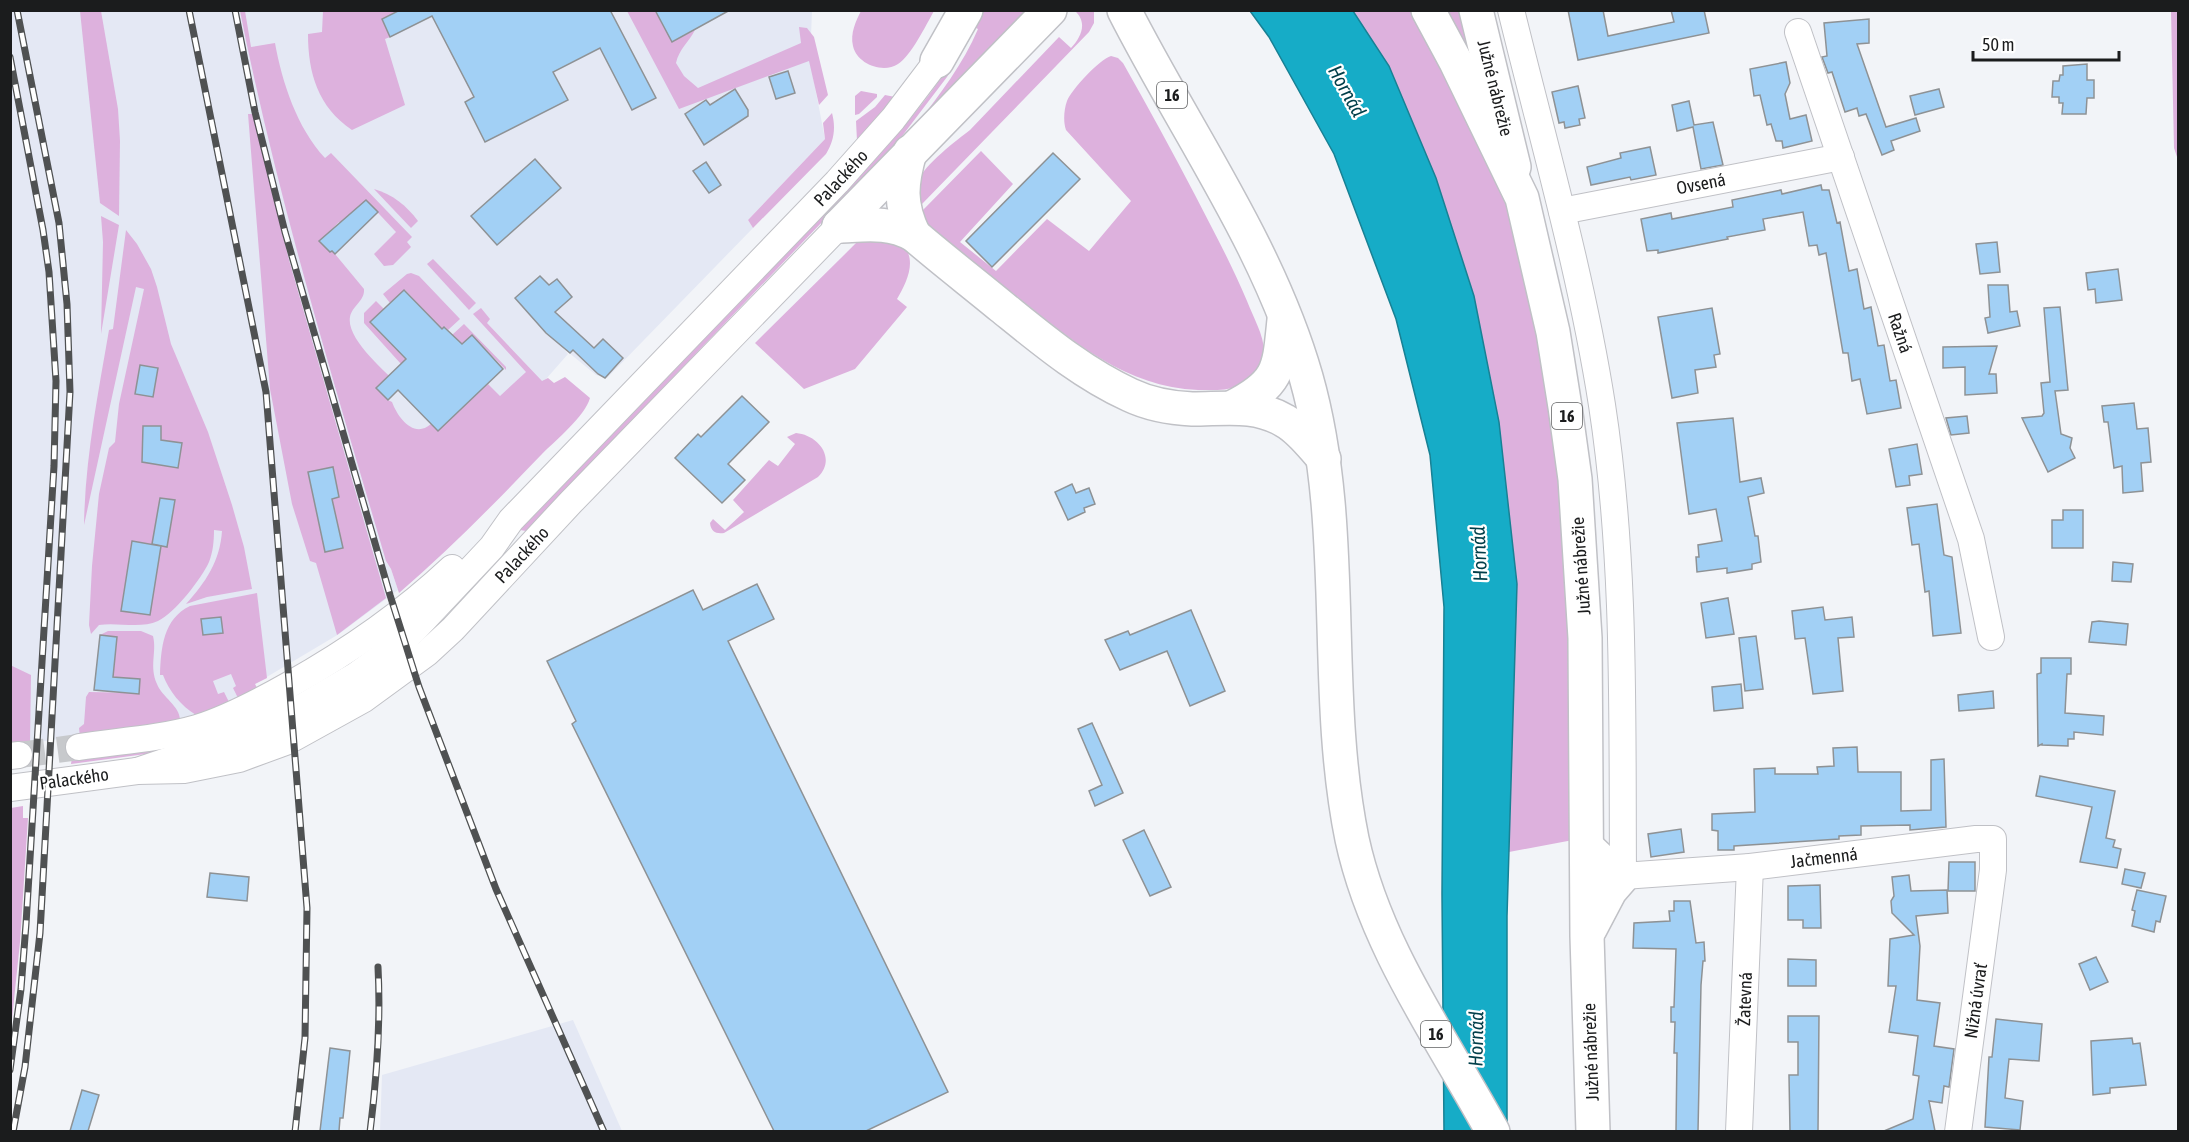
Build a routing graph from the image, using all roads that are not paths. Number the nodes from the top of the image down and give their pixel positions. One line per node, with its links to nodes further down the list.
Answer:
1 (966, 10): 8 (main road)
2 (1125, 10): 15 (main road, 16)
3 (1428, 10): 11 (main road)
4 (1476, 10): 11 (main road, Južné nábrežie / 16)
5 (1511, 10): 12 (street, Južné nábrežie)
6 (1046, 15): 9 (main road)
7 (1798, 32): 10 (street, Ražná)
8 (937, 61): 18 (street, Palackého)
9 (910, 152): 13 (main road); 14 (main road)
10 (1841, 158): 12 (street, Ovsená); 19 (street, Ražná)
11 (1522, 198): 23 (main road, Južné nábrežie / 16)
12 (1562, 211): 26 (street, Južné nábrežie)
13 (839, 226): 14 (main road); 21 (street, Palackého)
14 (914, 235): 16 (main road)
15 (1285, 315): 16 (main road); 17 (main road, 16)
16 (1233, 407): 17 (main road)
17 (1324, 459): 28 (main road, 16)
18 (511, 520): 20 (street, Palackého); 21 (street, Palackého)
19 (1991, 637)
20 (79, 747)
21 (137, 771): 22 (street, Palackého)
22 (10, 788)
23 (1587, 848): 26 (main road); 27 (main road, Južné nábrežie / 16)
24 (1750, 867): 25 (street, Jačmenná); 26 (street, Jačmenná); 30 (street, Žatevná)
25 (1993, 870): 31 (street, Nižná úvrať)
26 (1623, 876): 27 (main road)
27 (1587, 936): 29 (main road, Južné nábrežie / 16)
28 (1493, 1131)
29 (1593, 1131)
30 (1739, 1131)
31 (1958, 1131)

